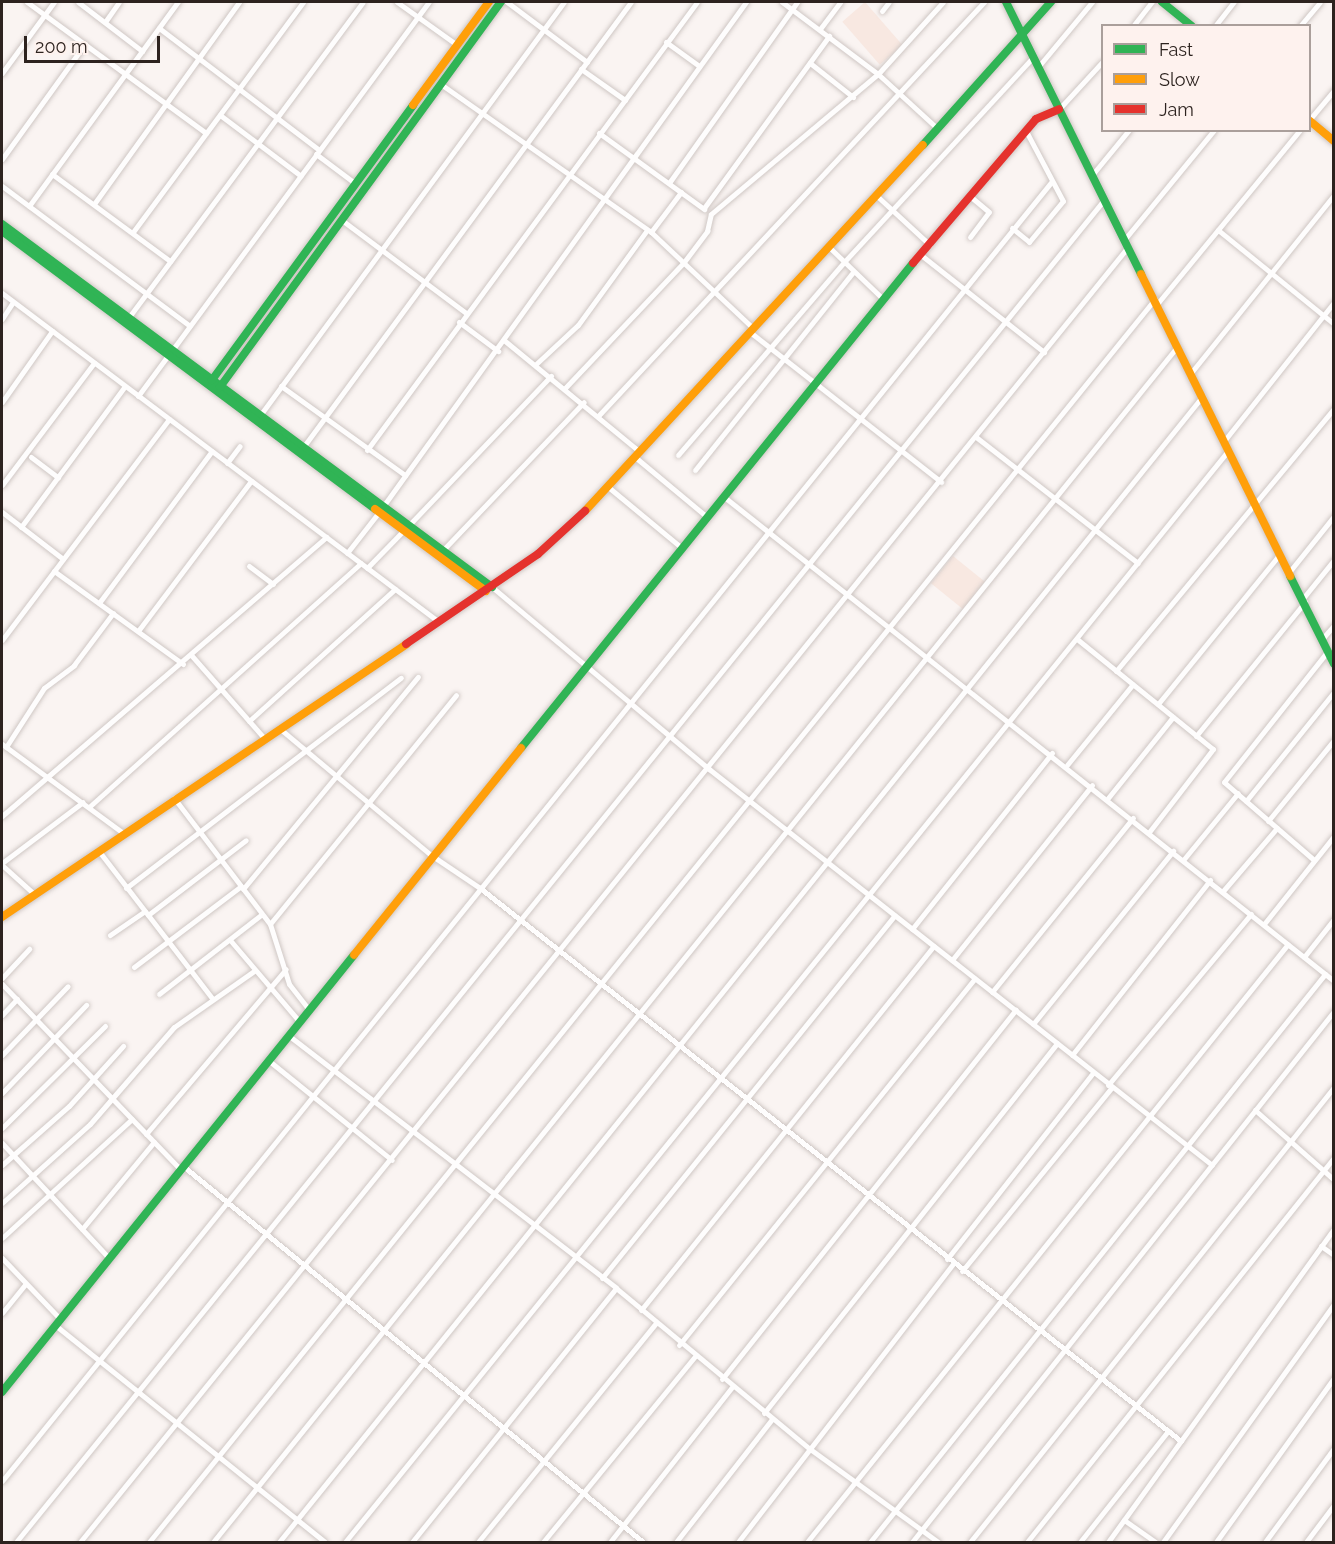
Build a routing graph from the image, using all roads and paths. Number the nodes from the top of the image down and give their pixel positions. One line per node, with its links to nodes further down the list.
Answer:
1 (27, 2): 33 (street)
2 (54, 2): 33 (street)
3 (78, 2): 35 (street)
4 (119, 2): 35 (street)
5 (178, 2): 40 (street)
6 (239, 2): 50 (street)
7 (303, 2): 61 (street)
8 (363, 2): 70 (street)
9 (397, 2): 34 (street)
10 (429, 2): 34 (street)
11 (489, 2): 47 (street)
12 (501, 2): 60 (street)
13 (507, 2): 41 (street)
14 (564, 2): 41 (street)
15 (631, 2): 51 (street)
16 (697, 2): 45 (street)
17 (746, 2): 54 (street)
18 (782, 2): 31 (street)
19 (797, 2): 31 (street)
20 (840, 2): 42 (street)
21 (889, 2): 32 (street)
22 (943, 2): 59 (street)
23 (984, 2): 63 (street)
24 (1007, 2): 44 (street)
25 (1051, 2): 44 (street)
26 (1092, 2): 55 (street)
27 (1152, 2): 36 (street)
28 (1162, 2): 37 (street)
29 (1234, 2): 38 (street)
30 (1320, 2): 39 (street)
31 (791, 9): 42 (street); 91 (street)
32 (882, 11)
33 (44, 14): 46 (street); 57 (street)
34 (418, 17): 47 (street); 83 (street)
35 (105, 22): 48 (street)
36 (1135, 24)
37 (1190, 24)
38 (1217, 24)
39 (1302, 24)
40 (159, 28): 48 (street); 50 (street)
41 (544, 29): 51 (street); 68 (street)
42 (820, 29): 43 (street)
43 (829, 36): 52 (street); 59 (street)
44 (1024, 37): 49 (street); 73 (street)
45 (666, 42): 54 (street); 65 (street)
46 (85, 44): 58 (street); 85 (street)
47 (457, 45): 92 (street)
48 (142, 51): 58 (street)
49 (1033, 57): 55 (street); 103 (street)
50 (198, 58): 61 (street); 66 (street)
51 (587, 62): 56 (street)
52 (810, 63): 64 (street); 102 (street)
53 (1101, 63): 67 (street)
54 (699, 66): 84 (street)
55 (1038, 67): 67 (street)
56 (581, 69): 65 (street); 81 (street)
57 (2, 73)
58 (125, 74): 66 (street); 86 (street)
59 (878, 74): 63 (street); 64 (street)
60 (442, 85): 68 (street); 105 (street)
61 (239, 89): 69 (street); 70 (street)
62 (1334, 90): 71 (street)
63 (900, 93): 73 (street); 125 (street)
64 (853, 97): 104 (street)
65 (625, 100): 79 (street)
66 (166, 103): 78 (street); 100 (street)
67 (1059, 109): 74 (street); 88 (street)
68 (482, 113): 81 (street); 116 (street)
69 (220, 115): 78 (street); 82 (street)
70 (277, 118): 82 (street); 83 (street)
71 (1311, 119)
72 (1311, 121): 80 (street)
73 (938, 129): 96 (street)
74 (1026, 131): 90 (street); 97 (street)
75 (1127, 132): 88 (street)
76 (1212, 132): 113 (street)
77 (1298, 132): 108 (street)
78 (206, 133): 111 (street)
79 (599, 134): 84 (street); 87 (street)
80 (1334, 141)
81 (524, 142): 87 (street); 123 (street)
82 (258, 143): 89 (street); 118 (street)
83 (318, 152): 89 (street); 92 (street)
84 (633, 156): 91 (street); 98 (street)
85 (2, 159)
86 (52, 174): 100 (street); 101 (street)
87 (570, 174): 98 (street); 132 (street)
88 (1092, 175): 99 (street)
89 (301, 176): 139 (street)
90 (1052, 181): 107 (street); 107 (street)
91 (669, 183): 94 (street)
92 (356, 184): 153 (street)
93 (2, 186): 101 (street)
94 (681, 192): 102 (street); 110 (street)
95 (1334, 195): 122 (street)
96 (878, 196): 103 (street); 115 (street)
97 (971, 197): 112 (street); 114 (street)
98 (603, 198): 110 (street); 142 (street)
99 (1104, 200): 113 (street); 136 (street)
100 (94, 204): 111 (street)
101 (29, 206): 127 (street)
102 (704, 208): 104 (street)
103 (894, 211): 114 (street); 120 (street)
104 (711, 214): 119 (street)
105 (343, 221): 116 (street); 157 (street)
106 (2, 224): 134 (street)
107 (1012, 228): 124 (street)
108 (1218, 230): 122 (street); 130 (street)
109 (2, 231): 145 (street)
110 (649, 231): 119 (street); 150 (street)
111 (133, 232): 118 (street)
112 (970, 237)
113 (1126, 243): 130 (street); 147 (street)
114 (930, 245): 117 (street)
115 (829, 247): 120 (street); 140 (street)
116 (381, 250): 123 (street); 156 (street)
117 (921, 255): 124 (street); 128 (street)
118 (170, 261): 127 (street)
119 (684, 262): 125 (street); 158 (street)
120 (844, 262): 121 (street); 144 (street)
121 (853, 272): 128 (street); 148 (street)
122 (1271, 273): 133 (street); 151 (street)
123 (425, 282): 132 (street); 168 (street)
124 (963, 288): 136 (street); 166 (street)
125 (715, 292): 140 (street); 165 (street)
126 (2, 293): 129 (street)
127 (146, 293): 134 (street); 139 (street)
128 (883, 299): 154 (street)
129 (13, 302): 135 (street); 141 (street)
130 (1156, 302): 143 (street); 181 (street)
131 (1334, 302): 133 (street)
132 (466, 313): 137 (street)
133 (1323, 315): 138 (street); 170 (street)
134 (129, 317): 145 (street)
135 (2, 318)
136 (1004, 321): 147 (street); 174 (street)
137 (459, 322): 146 (street); 173 (street)
138 (1334, 324)
139 (190, 326): 145 (street)
140 (751, 329): 144 (street); 177 (street)
141 (52, 331): 149 (street); 161 (street)
142 (505, 341): 146 (street); 150 (street)
143 (1177, 347): 151 (street); 190 (street)
144 (771, 349): 148 (street); 178 (street)
145 (171, 351): 153 (street); 159 (street)
146 (498, 351): 183 (street)
147 (1044, 352): 169 (street)
148 (781, 358): 154 (street); 182 (street)
149 (94, 363): 155 (street); 187 (street)
150 (536, 364): 152 (street)
151 (1190, 374): 160 (street)
152 (551, 376): 158 (street); 198 (street)
153 (211, 381): 157 (street)
154 (815, 383): 166 (street); 189 (street)
155 (125, 386): 159 (street); 184 (street)
156 (281, 386): 164 (street); 168 (street)
157 (220, 388): 164 (street); 192 (street)
158 (566, 388): 162 (street)
159 (138, 396): 167 (street)
160 (1201, 398): 170 (street); 200 (street)
161 (2, 402)
162 (584, 402): 165 (street); 203 (street)
163 (1334, 408): 191 (street)
164 (261, 414): 172 (street)
165 (599, 415): 177 (street)
166 (859, 418): 174 (street); 199 (street)
167 (169, 419): 175 (street); 206 (street)
168 (326, 419): 172 (street); 173 (street)
169 (976, 437): 181 (street); 186 (street)
170 (1224, 441): 176 (street)
171 (240, 446): 180 (street)
172 (304, 446): 192 (street)
173 (368, 450): 183 (street)
174 (899, 450): 186 (street); 208 (street)
175 (212, 451): 180 (street); 220 (street)
176 (1228, 451): 191 (street); 210 (street)
177 (636, 453): 188 (street); 195 (street)
178 (678, 455)
179 (31, 457): 184 (street)
180 (227, 463): 185 (street)
181 (1016, 469): 190 (street); 224 (street)
182 (695, 470)
183 (405, 475): 192 (street)
184 (58, 477): 197 (street)
185 (251, 481): 201 (street); 225 (street)
186 (941, 482): 218 (street)
187 (2, 485)
188 (608, 486): 202 (street); 217 (street)
189 (723, 496): 195 (street); 199 (street)
190 (1054, 499): 200 (street); 231 (street)
191 (1255, 504): 205 (street); 235 (street)
192 (381, 508): 198 (street); 204 (street)
193 (2, 513): 197 (street)
194 (1334, 516): 196 (street)
195 (707, 517): 202 (street)
196 (1331, 525): 214 (street)
197 (21, 527): 206 (street)
198 (407, 527): 203 (street); 212 (street); 217 (street)
199 (767, 531): 208 (street); 243 (street)
200 (1096, 531): 210 (street); 240 (street)
201 (326, 537): 204 (street); 215 (street)
202 (682, 548): 234 (street)
203 (443, 550): 217 (street)
204 (347, 553): 209 (street)
205 (1281, 554): 214 (street); 244 (street)
206 (63, 559): 213 (street)
207 (1334, 560): 219 (street)
208 (808, 562): 218 (street); 249 (street)
209 (361, 563): 212 (street); 239 (street)
210 (1138, 563): 226 (street)
211 (249, 566): 215 (street)
212 (367, 568): 216 (street)
213 (54, 571): 220 (street); 228 (street)
214 (1290, 571): 219 (street)
215 (273, 584): 230 (street)
216 (395, 589): 222 (street); 246 (street)
217 (491, 591): 222 (street); 234 (street)
218 (850, 595): 224 (street); 257 (street)
219 (1305, 599): 227 (street); 250 (street)
220 (99, 603): 221 (street)
221 (113, 613): 225 (street); 253 (street)
222 (441, 623): 248 (street)
223 (1334, 625): 227 (street)
224 (890, 627): 231 (street); 264 (street)
225 (138, 631): 232 (street)
226 (1077, 639): 235 (street); 247 (street)
227 (1322, 639): 229 (street)
228 (2, 640)
229 (1327, 652): 233 (street); 261 (street)
230 (192, 656): 232 (street); 239 (street)
231 (927, 656): 240 (street); 274 (street)
232 (183, 663): 259 (street)
233 (1334, 664)
234 (583, 668): 243 (street); 280 (street)
235 (1116, 670): 238 (street)
236 (418, 677): 258 (street)
237 (401, 678): 254 (street)
238 (1132, 684): 244 (street); 256 (street)
239 (220, 688): 246 (street); 267 (street)
240 (970, 689): 247 (street); 285 (street)
241 (1334, 692): 265 (street)
242 (456, 695): 266 (street)
243 (628, 704): 249 (street); 289 (street)
244 (1158, 704): 245 (street)
245 (1173, 717): 250 (street); 263 (street)
246 (249, 721): 251 (street)
247 (1010, 722): 255 (street); 292 (street)
248 (279, 728): 251 (street); 254 (street)
249 (667, 735): 257 (street); 299 (street)
250 (1196, 736): 275 (street)
251 (264, 738): 262 (street)
252 (1334, 740): 270 (street)
253 (4, 745): 259 (street)
254 (305, 751): 258 (street); 272 (street)
255 (1052, 753): 256 (street); 302 (street)
256 (1067, 765): 260 (street)
257 (709, 769): 264 (street); 309 (street)
258 (335, 777): 266 (street); 288 (street)
259 (50, 778): 267 (street); 268 (street)
260 (1092, 785): 263 (street); 311 (street)
261 (1238, 794): 265 (street); 281 (street)
262 (173, 797): 272 (street); 273 (street)
263 (1108, 798): 269 (street)
264 (750, 801): 274 (street); 320 (street)
265 (1246, 801): 270 (street)
266 (368, 803): 280 (street); 300 (street)
267 (86, 804): 273 (street); 284 (street)
268 (2, 816)
269 (1133, 818): 275 (street); 324 (street)
270 (1268, 820): 271 (street)
271 (1277, 828): 283 (street); 290 (street)
272 (199, 831): 282 (street); 287 (street)
273 (122, 832): 278 (street)
274 (789, 832): 285 (street); 333 (street)
275 (1149, 832): 279 (street)
276 (1334, 836): 283 (street)
277 (246, 840): 282 (street)
278 (97, 849): 287 (street); 291 (street)
279 (1173, 851): 281 (street); 336 (street)
280 (431, 855): 289 (street); 329 (street)
281 (1184, 859): 286 (street)
282 (221, 860): 288 (street); 293 (street)
283 (1314, 860): 301 (street)
284 (2, 864): 291 (street)
285 (829, 864): 292 (street); 342 (street)
286 (1210, 880): 290 (street); 344 (street)
287 (126, 888): 293 (street)
288 (242, 888): 294 (street); 305 (street)
289 (480, 888): 299 (street); 347 (street)
290 (1223, 891): 295 (street)
291 (33, 893): 297 (street)
292 (871, 896): 296 (street); 349 (street)
293 (146, 913): 303 (street); 305 (street)
294 (262, 914): 300 (street); 304 (street)
295 (1251, 914): 301 (street); 351 (street)
296 (895, 915): 302 (street); 356 (street)
297 (2, 917)
298 (1334, 919): 310 (street)
299 (520, 920): 309 (street); 357 (street)
300 (270, 924): 313 (street)
301 (1264, 924): 306 (street)
302 (912, 929): 307 (street)
303 (110, 935)
304 (230, 940): 314 (street); 315 (street)
305 (168, 941): 312 (street); 314 (street)
306 (1288, 944): 310 (street); 359 (street)
307 (934, 946): 311 (street); 363 (street)
308 (28, 949): 317 (street)
309 (561, 952): 320 (street); 364 (street)
310 (1304, 957): 316 (street)
311 (952, 960): 318 (street)
312 (134, 967)
313 (286, 969): 323 (street); 329 (street)
314 (189, 970): 325 (street); 326 (street)
315 (254, 971): 323 (street); 326 (street)
316 (1324, 974): 319 (street); 369 (street)
317 (2, 978)
318 (975, 978): 324 (street); 373 (street)
319 (1334, 981)
320 (600, 983): 333 (street); 375 (street)
321 (2, 984): 327 (street)
322 (68, 986): 334 (street)
323 (270, 992): 335 (street); 365 (street)
324 (992, 992): 330 (street)
325 (159, 994)
326 (212, 998): 355 (street)
327 (16, 999): 332 (street); 334 (street)
328 (87, 1005): 339 (street)
329 (308, 1008): 335 (street)
330 (1016, 1010): 336 (street); 381 (street)
331 (1334, 1011): 358 (street)
332 (2, 1016)
333 (641, 1016): 342 (street); 383 (street)
334 (36, 1019): 339 (street); 343 (street)
335 (299, 1021): 338 (street)
336 (1033, 1024): 340 (street)
337 (105, 1026): 345 (street)
338 (288, 1035): 346 (street); 347 (street)
339 (56, 1040): 345 (street); 353 (street)
340 (1057, 1043): 344 (street); 387 (street)
341 (123, 1046): 350 (street)
342 (682, 1048): 349 (street); 386 (street)
343 (2, 1055)
344 (1072, 1055): 348 (street)
345 (75, 1060): 350 (street); 361 (street)
346 (268, 1060): 354 (street); 377 (street)
347 (332, 1069): 354 (street); 357 (street)
348 (1093, 1073): 351 (street); 397 (street)
349 (722, 1079): 356 (street); 396 (street)
350 (94, 1080): 355 (street); 370 (street)
351 (1110, 1087): 359 (street); 401 (street)
352 (1334, 1087): 367 (street)
353 (2, 1093)
354 (312, 1095): 362 (street); 384 (street)
355 (111, 1098): 360 (street); 379 (street)
356 (745, 1098): 363 (street); 402 (street)
357 (373, 1101): 362 (street); 364 (street)
358 (1255, 1110): 367 (street); 376 (street)
359 (1145, 1115): 369 (street); 406 (street)
360 (132, 1119): 365 (street); 382 (street)
361 (2, 1128)
362 (351, 1128): 372 (street); 390 (street)
363 (783, 1131): 373 (street); 408 (street)
364 (414, 1132): 372 (street); 375 (street)
365 (146, 1134): 366 (street)
366 (154, 1142): 377 (street); 388 (street)
367 (1290, 1142): 378 (street); 421 (street)
368 (2, 1143): 370 (street)
369 (1187, 1147): 376 (street); 413 (street)
370 (13, 1155): 374 (street); 379 (street)
371 (1334, 1158): 378 (street)
372 (392, 1160): 400 (street)
373 (825, 1164): 381 (street); 414 (street)
374 (2, 1165)
375 (455, 1165): 383 (street); 405 (street)
376 (1212, 1165): 415 (street)
377 (181, 1167): 384 (street); 394 (street)
378 (1323, 1171): 380 (street); 426 (street)
379 (32, 1176): 382 (street); 385 (street)
380 (1334, 1180)
381 (864, 1195): 387 (street); 420 (street)
382 (51, 1196): 388 (street); 391 (street)
383 (496, 1196): 386 (street); 412 (street)
384 (226, 1200): 390 (street); 417 (street)
385 (2, 1203)
386 (536, 1227): 396 (street); 418 (street)
387 (906, 1227): 397 (street); 427 (street)
388 (82, 1229): 394 (street)
389 (1334, 1229): 392 (street)
390 (266, 1232): 400 (street); 423 (street)
391 (2, 1238)
392 (1321, 1246): 393 (street); 432 (street)
393 (1334, 1255)
394 (108, 1257): 410 (street)
395 (2, 1258): 399 (street)
396 (576, 1258): 402 (street); 425 (street)
397 (947, 1259): 398 (street)
398 (953, 1264): 401 (street); 434 (street)
399 (4, 1266): 403 (street)
400 (307, 1266): 405 (street); 429 (street)
401 (962, 1271): 406 (street)
402 (602, 1278): 404 (street)
403 (26, 1285): 409 (street); 410 (street)
404 (616, 1288): 408 (street); 430 (street)
405 (346, 1297): 412 (street); 435 (street)
406 (999, 1299): 413 (street); 438 (street)
407 (1334, 1304): 470 (street)
408 (641, 1310): 411 (street)
409 (2, 1313)
410 (57, 1322): 417 (street); 424 (street)
411 (656, 1323): 414 (street); 436 (street)
412 (385, 1329): 418 (street); 439 (street)
413 (1040, 1331): 415 (street); 442 (street)
414 (679, 1345): 416 (street)
415 (1065, 1351): 421 (street); 446 (street)
416 (695, 1356): 420 (street); 440 (street)
417 (98, 1359): 423 (street); 437 (street)
418 (425, 1362): 425 (street); 443 (street)
419 (1334, 1378): 471 (street)
420 (722, 1379): 422 (street)
421 (1101, 1379): 426 (street); 465 (street)
422 (732, 1387): 427 (street); 445 (street)
423 (139, 1390): 429 (street); 447 (street)
424 (2, 1392)
425 (464, 1396): 430 (street); 453 (street)
426 (1135, 1406): 431 (street); 466 (street)
427 (764, 1413): 428 (street)
428 (772, 1419): 434 (street); 459 (street)
429 (178, 1423): 435 (street); 448 (street)
430 (505, 1428): 436 (street); 454 (street)
431 (1168, 1431): 432 (street); 467 (street)
432 (1181, 1441): 444 (street)
433 (1334, 1448): 472 (street)
434 (810, 1449): 438 (street); 460 (street)
435 (219, 1457): 439 (street); 449 (street)
436 (545, 1461): 440 (street); 455 (street)
437 (2, 1480)
438 (856, 1480): 442 (street); 461 (street)
439 (258, 1488): 443 (street); 450 (street)
440 (584, 1493): 445 (street); 456 (street)
441 (1334, 1505): 473 (street)
442 (895, 1512): 446 (street); 462 (street)
443 (298, 1520): 451 (street); 452 (street)
444 (1124, 1520): 468 (street); 469 (street)
445 (623, 1526): 457 (street); 458 (street)
446 (920, 1532): 463 (street); 464 (street)
447 (16, 1542)
448 (80, 1542)
449 (149, 1542)
450 (213, 1542)
451 (279, 1542)
452 (322, 1542)
453 (345, 1542)
454 (412, 1542)
455 (478, 1542)
456 (543, 1542)
457 (609, 1542)
458 (643, 1542)
459 (676, 1542)
460 (738, 1542)
461 (807, 1542)
462 (870, 1542)
463 (912, 1542)
464 (939, 1542)
465 (970, 1542)
466 (1027, 1542)
467 (1080, 1542)
468 (1108, 1542)
469 (1155, 1542)
470 (1163, 1542)
471 (1216, 1542)
472 (1266, 1542)
473 (1306, 1542)

